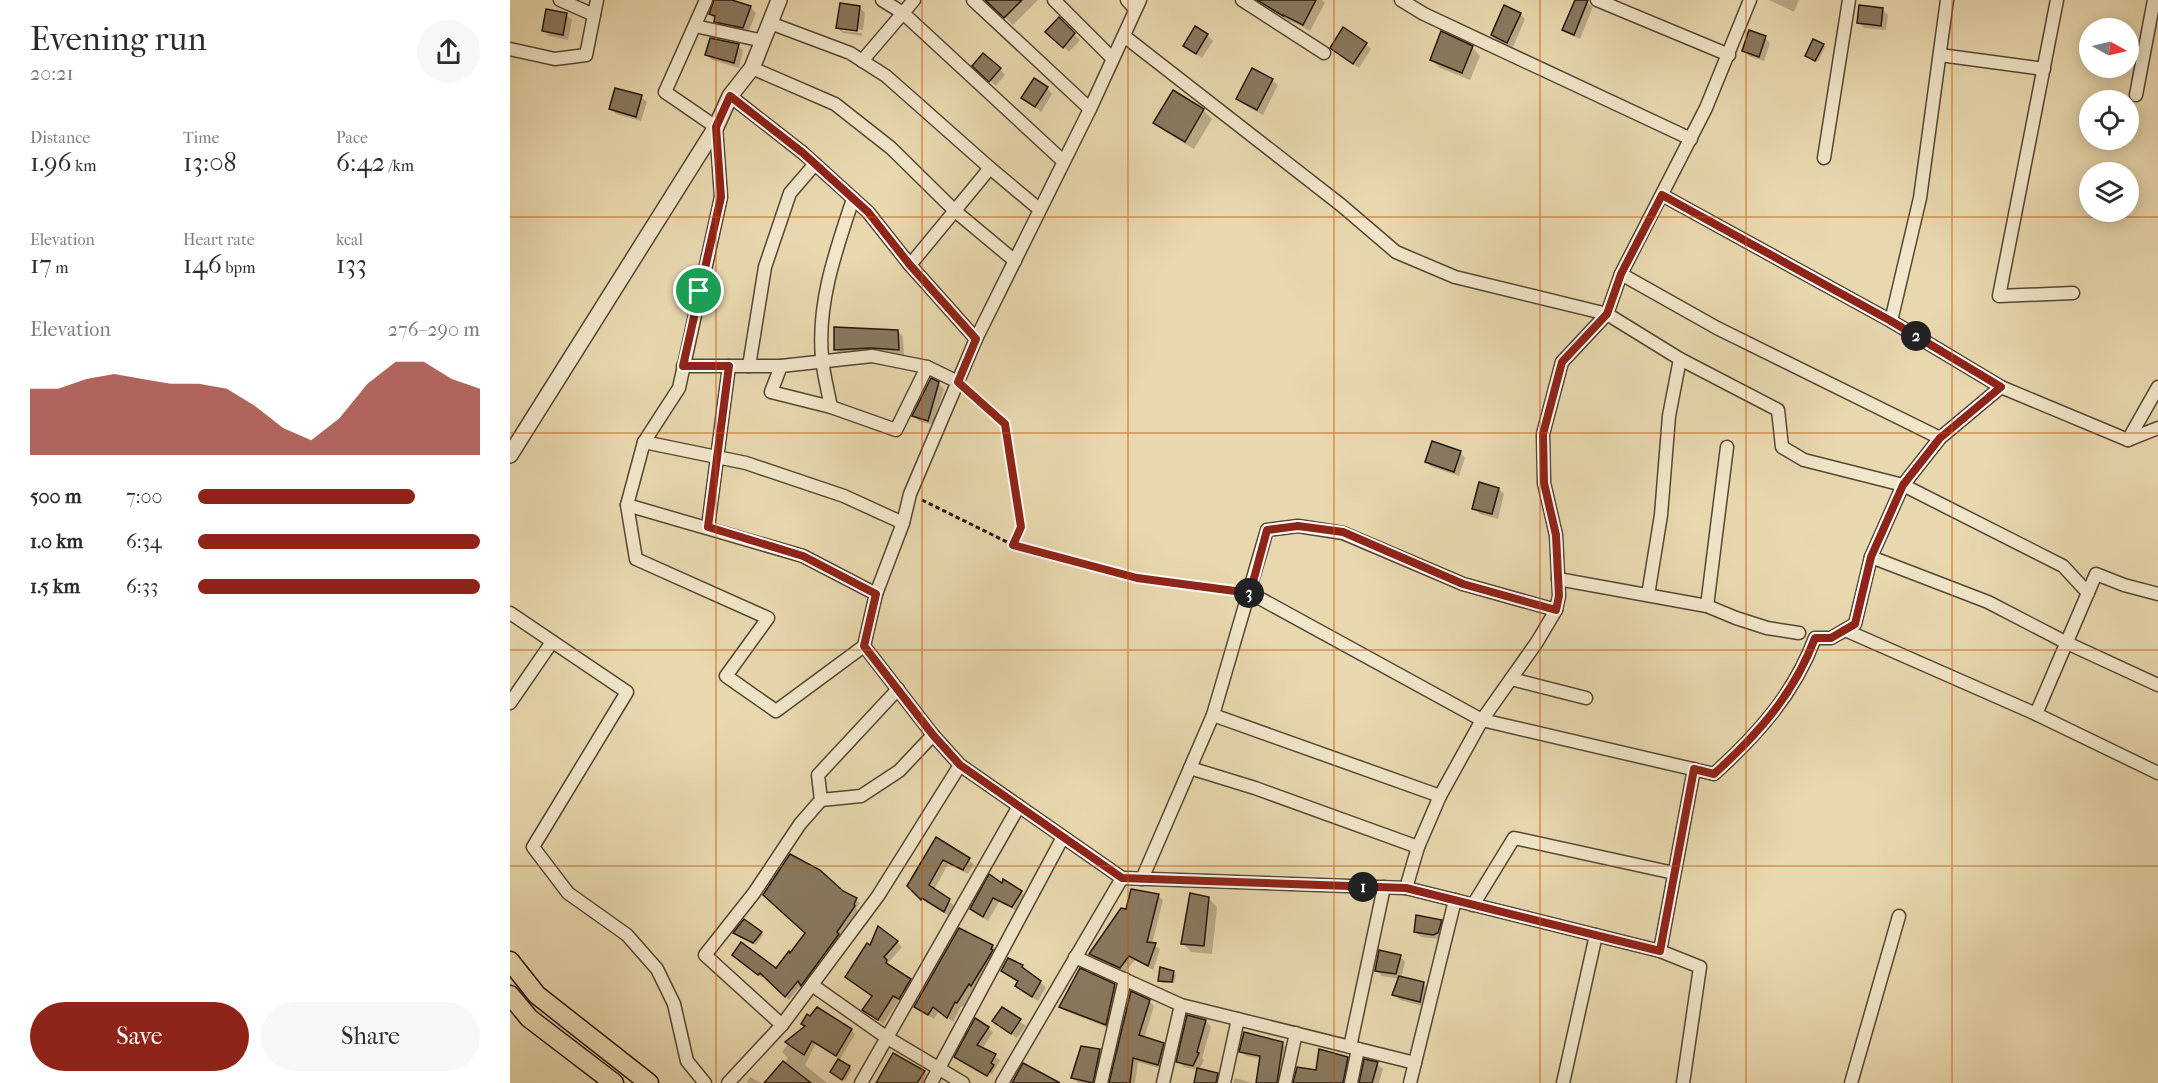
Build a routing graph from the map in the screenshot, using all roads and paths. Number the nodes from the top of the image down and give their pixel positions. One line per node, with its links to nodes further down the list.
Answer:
1 (560, 0): 19 (street)
2 (597, 0): 19 (street)
3 (706, 0): 21 (street)
4 (779, 0): 20 (street)
5 (882, 0): 18 (street)
6 (914, 0): 18 (street)
7 (973, 0): 34 (street)
8 (1054, 0): 28 (street)
9 (1242, 0): 25 (street)
10 (1401, 0): 36 (street)
11 (1597, 0): 27 (street)
12 (1750, 0): 27 (street)
13 (1849, 0): 37 (street)
14 (1947, 0): 26 (street)
15 (2057, 0): 31 (street)
16 (2154, 0): 32 (street)
17 (1134, 3): 22 (street)
18 (903, 13): 29 (street); 38 (street)
19 (594, 15): 24 (street)
20 (770, 23): 23 (street); 29 (street)
21 (695, 26): 23 (street); 35 (street)
22 (1124, 36): 28 (street); 49 (street)
23 (763, 41): 30 (street)
24 (510, 49)
25 (1324, 53)
26 (1940, 55): 31 (street); 50 (street)
27 (1729, 56): 36 (street)
28 (1112, 58): 34 (street)
29 (862, 61): 40 (street)
30 (752, 68): 33 (street); 44 (street)
31 (2044, 69): 48 (street)
32 (2137, 90)
33 (730, 96): 35 (street); 39 (street)
34 (1089, 109): 38 (street)
35 (716, 127): 54 (street); 68 (street)
36 (1691, 139): 41 (street)
37 (1824, 158)
38 (1063, 160): 43 (street)
39 (815, 164): 42 (street); 56 (street)
40 (990, 168): 43 (street); 44 (street)
41 (1662, 195): 47 (street); 50 (street)
42 (853, 199): 46 (street); 53 (street)
43 (1040, 208): 45 (street)
44 (955, 211): 45 (street); 46 (street)
45 (1015, 261): 51 (street)
46 (910, 265): 51 (street)
47 (1621, 274): 49 (street); 64 (street)
48 (2073, 293)
49 (1607, 314): 52 (street); 77 (street)
50 (1891, 321): 60 (street)
51 (976, 339): 59 (street)
52 (1680, 359): 70 (street); 82 (street)
53 (823, 362): 57 (street); 58 (street); 62 (street)
54 (683, 366): 55 (street); 66 (street)
55 (729, 366): 56 (street); 69 (street)
56 (749, 366): 57 (street)
57 (781, 366): 62 (street)
58 (927, 367): 59 (street); 62 (street)
59 (958, 382): 71 (street); 75 (path)
60 (2001, 387): 64 (street); 65 (street)
61 (2158, 387): 65 (street)
62 (831, 407)
63 (2158, 428): 65 (street)
64 (1940, 438): 70 (street)
65 (2128, 440)
66 (644, 442): 69 (street); 72 (street)
67 (1727, 447): 83 (street)
68 (510, 455)
69 (719, 457): 73 (street); 74 (street)
70 (1903, 485): 76 (street); 79 (street)
71 (910, 494): 73 (street); 75 (path)
72 (627, 506): 74 (street); 90 (street)
73 (903, 523): 80 (street)
74 (708, 527): 80 (street)
75 (1013, 545): 78 (path)
76 (1871, 557): 86 (street); 89 (street)
77 (1558, 579): 82 (street); 84 (street)
78 (1250, 593): 84 (street); 97 (street); 98 (street)
79 (2088, 593): 81 (street); 89 (street)
80 (876, 594): 90 (street)
81 (2158, 594)
82 (1648, 595): 83 (street)
83 (1707, 606): 87 (street)
84 (1556, 610): 91 (street)
85 (510, 614): 88 (street)
86 (1845, 630): 96 (street); 102 (street)
87 (1799, 633)
88 (552, 642): 95 (street); 134 (street)
89 (2067, 643): 92 (street); 96 (street)
90 (864, 646): 93 (street)
91 (1511, 679): 94 (street); 98 (street)
92 (2158, 685)
93 (898, 689): 99 (street); 105 (street)
94 (1586, 698)
95 (510, 703)
96 (2036, 714): 103 (street)
97 (1213, 715): 101 (street); 104 (street)
98 (1482, 720): 102 (street); 104 (street)
99 (933, 735): 100 (street); 105 (street)
100 (960, 765): 106 (street); 122 (street)
101 (1190, 768): 108 (street); 111 (street)
102 (1694, 769): 109 (street)
103 (2158, 773)
104 (1440, 796): 108 (street)
105 (821, 800): 126 (street)
106 (1019, 806): 107 (street); 128 (street)
107 (1063, 837): 110 (street); 131 (street)
108 (1418, 847): 113 (street)
109 (1674, 873): 115 (street); 118 (street)
110 (1122, 878): 111 (street); 119 (street)
111 (1142, 879): 112 (street)
112 (1384, 887): 113 (street); 129 (street)
113 (1406, 888): 114 (street)
114 (1455, 900): 115 (street); 130 (street)
115 (1473, 905): 117 (street)
116 (1899, 916): 148 (street)
117 (1596, 935): 118 (street); 146 (street)
118 (1660, 951): 147 (street)
119 (1076, 957): 121 (street); 139 (street)
120 (510, 961): 133 (main road)
121 (1125, 979): 124 (street); 140 (street)
122 (812, 986): 126 (street); 128 (street)
123 (510, 995): 132 (main road)
124 (1181, 1005): 125 (street); 141 (street)
125 (1238, 1019): 127 (street); 142 (street)
126 (782, 1025): 135 (street)
127 (1296, 1034): 129 (street); 143 (street)
128 (886, 1037): 131 (street); 136 (street)
129 (1354, 1048): 130 (street); 144 (street)
130 (1415, 1063): 145 (street)
131 (939, 1069): 137 (street); 138 (street)
132 (614, 1083)
133 (649, 1083)
134 (705, 1083)
135 (728, 1083)
136 (861, 1083)
137 (931, 1083)
138 (963, 1083)
139 (1002, 1083)
140 (1101, 1083)
141 (1163, 1083)
142 (1224, 1083)
143 (1286, 1083)
144 (1351, 1083)
145 (1410, 1083)
146 (1563, 1083)
147 (1683, 1083)
148 (1851, 1083)

